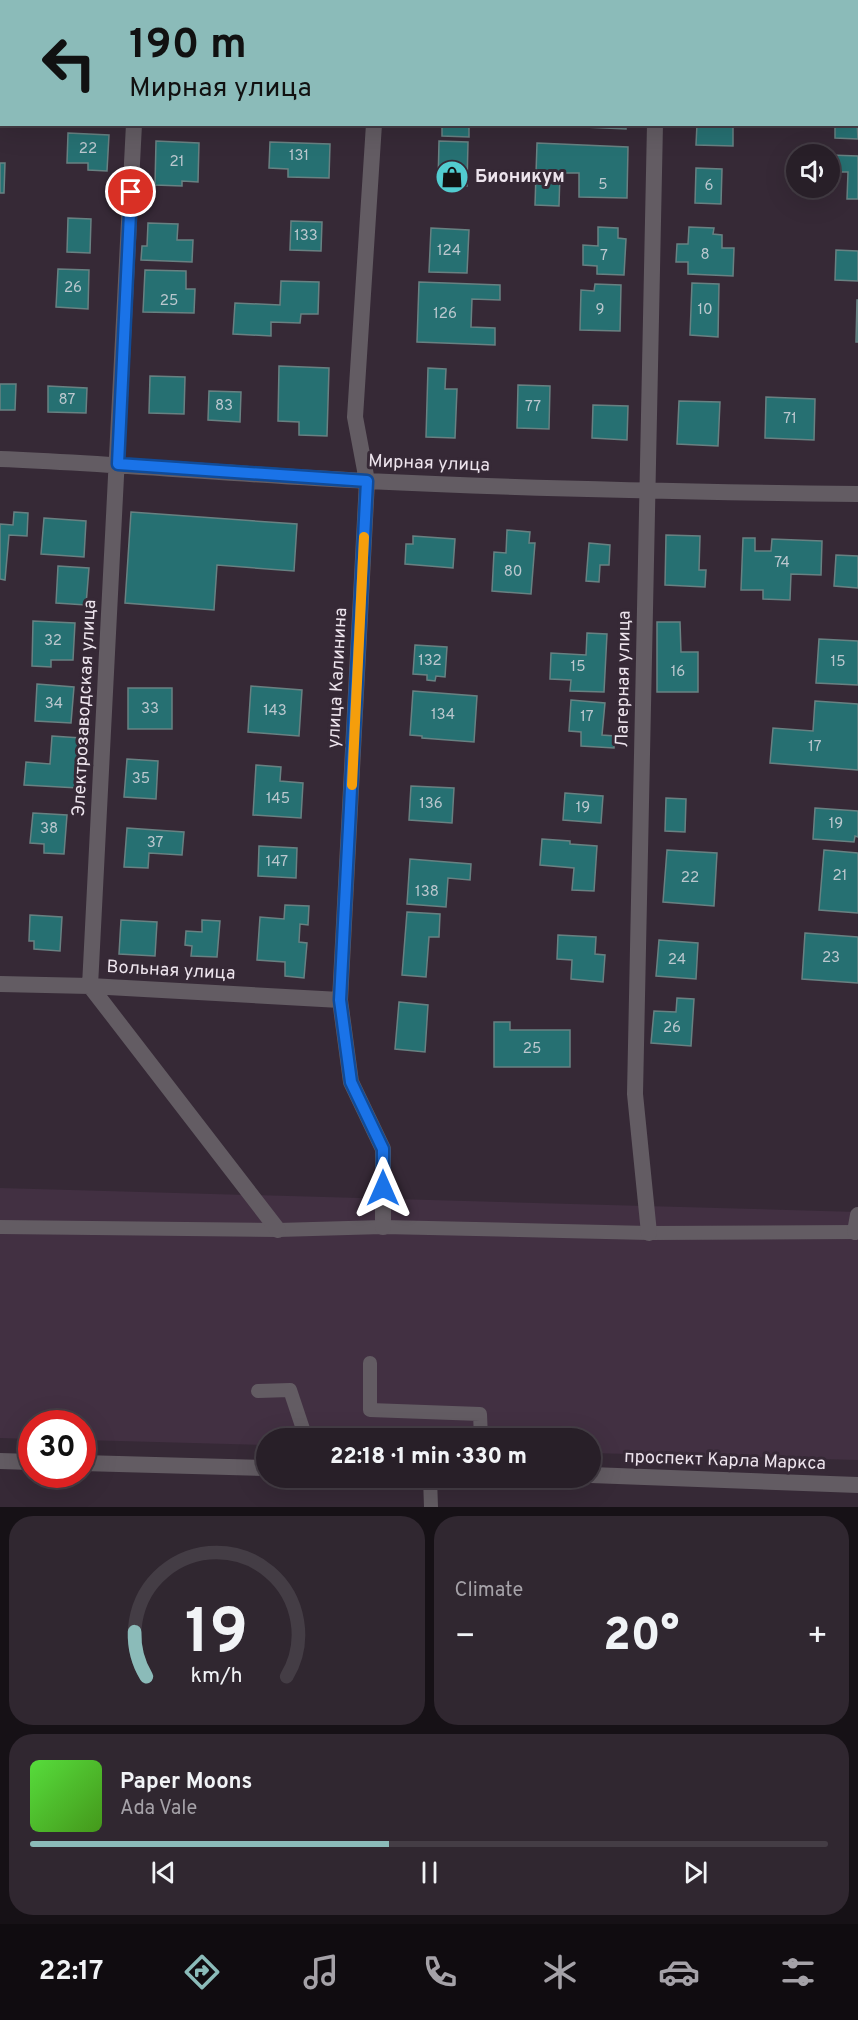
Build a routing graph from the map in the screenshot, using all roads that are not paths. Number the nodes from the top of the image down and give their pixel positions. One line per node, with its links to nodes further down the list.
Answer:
1 (134, 126): 5 (street, Электрозаводская улица)
2 (374, 126): 6 (street, улица Калинина)
3 (655, 126): 7 (street, Лагерная улица)
4 (0, 459): 5 (street, Мирная улица)
5 (118, 464): 6 (street, Мирная улица); 10 (street, Электрозаводская улица)
6 (367, 481): 7 (street, Мирная улица); 11 (street, улица Калинина)
7 (648, 491): 8 (street, Мирная улица); 16 (street, Лагерная улица)
8 (858, 494)
9 (0, 984): 10 (street, Вольная улица)
10 (90, 987): 11 (street, Вольная улица); 15 (street)
11 (340, 1000): 14 (street, улица Калинина)
12 (857, 1226): 16 (lane)
13 (0, 1227): 15 (lane)
14 (383, 1227): 15 (lane); 16 (lane)
15 (278, 1230)
16 (649, 1233)
17 (370, 1363): 20 (lane)
18 (258, 1390): 19 (lane)
19 (303, 1428)
20 (481, 1428)
21 (0, 1461): 22 (street)
22 (18, 1462)
23 (96, 1463): 24 (street)
24 (256, 1468)
25 (601, 1475): 26 (street, проспект Карла Маркса)
26 (858, 1485)
27 (430, 1488): 28 (lane)
28 (431, 1507)

